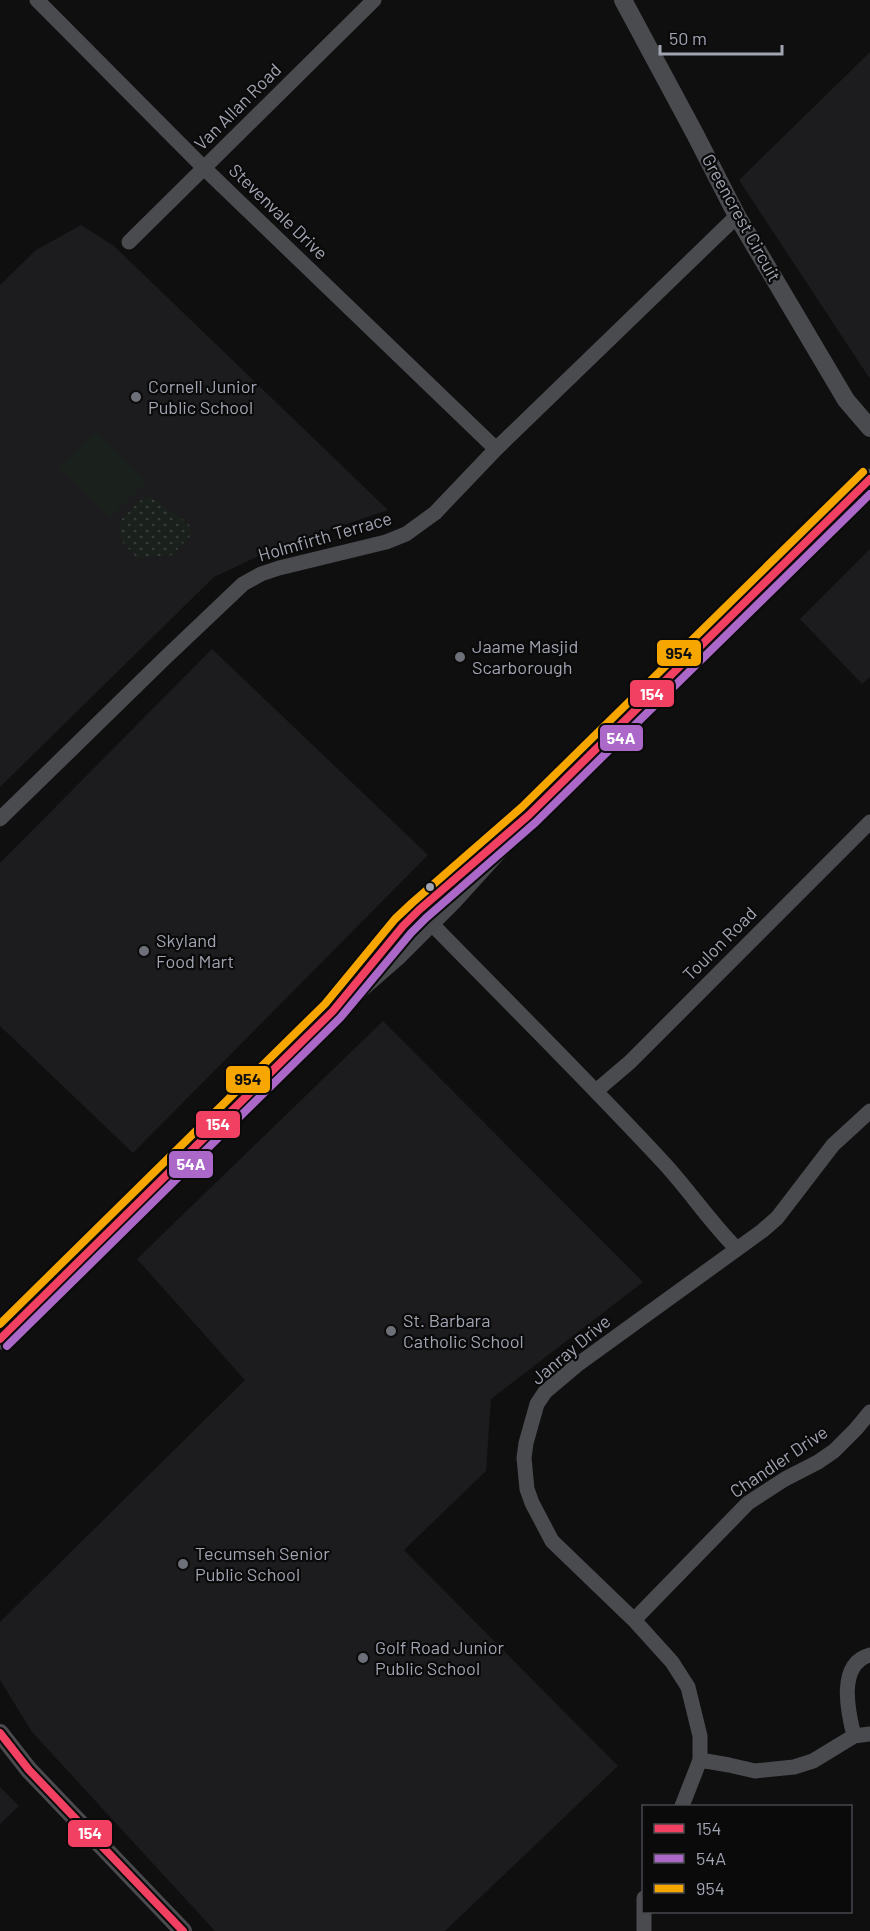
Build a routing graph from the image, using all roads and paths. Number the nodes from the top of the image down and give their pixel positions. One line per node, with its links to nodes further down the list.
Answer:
1 (37, 0): 4 (street, Stevenvale Drive)
2 (623, 0): 5 (street, Greencrest Circuit)
3 (364, 3): 4 (street, Van Allan Road)
4 (204, 168): 6 (street, Van Allan Road); 8 (street, Stevenvale Drive)
5 (737, 216): 7 (street, Greencrest Circuit); 8 (street, Holmfirth Terrace)
6 (129, 242)
7 (870, 428)
8 (496, 449): 10 (street, Holmfirth Terrace)
9 (870, 479): 12 (main road)
10 (0, 819)
11 (870, 822): 13 (street, Toulon Road)
12 (425, 916): 13 (street); 16 (main road)
13 (596, 1091): 15 (street)
14 (870, 1111): 15 (street, Janray Drive)
15 (737, 1249): 18 (street, Janray Drive)
16 (0, 1339)
17 (870, 1412): 18 (street, Chandler Drive)
18 (634, 1620): 23 (street, Janray Drive)
19 (870, 1655): 22 (street)
20 (0, 1732): 26 (street)
21 (870, 1734): 22 (street)
22 (854, 1736): 23 (street)
23 (700, 1760): 24 (street, Janray Drive)
24 (682, 1805)
25 (644, 1913): 27 (street)
26 (183, 1931)
27 (644, 1931)

